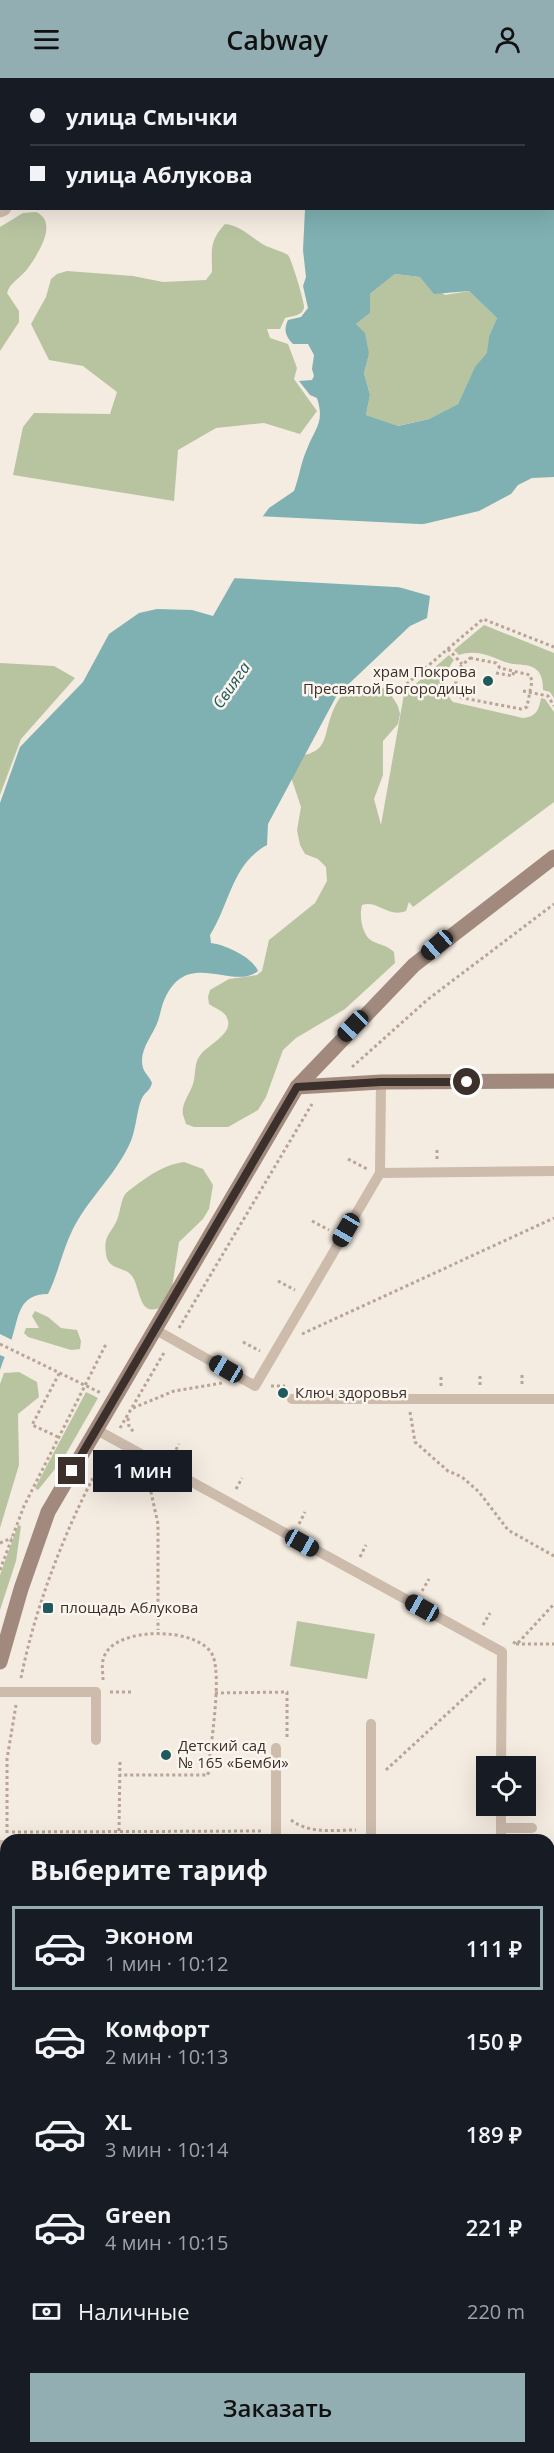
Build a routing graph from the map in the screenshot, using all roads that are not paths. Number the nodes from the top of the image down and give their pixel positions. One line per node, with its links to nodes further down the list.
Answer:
1 (554, 857): 4 (street)
2 (381, 1082): 3 (street); 4 (street); 6 (lane)
3 (554, 1082)
4 (297, 1087): 7 (street)
5 (554, 1171): 6 (lane)
6 (380, 1173): 7 (lane)
7 (156, 1330): 10 (street)
8 (292, 1399): 9 (lane)
9 (554, 1399)
10 (97, 1430): 11 (street); 16 (lane)
11 (0, 1662)
12 (0, 1692): 14 (lane)
13 (371, 1724): 21 (lane)
14 (96, 1740)
15 (276, 1748): 20 (lane)
16 (501, 1756)
17 (501, 1816): 18 (lane)
18 (501, 1828): 19 (lane); 22 (lane)
19 (532, 1828)
20 (276, 1834)
21 (372, 1834)
22 (501, 1834)

